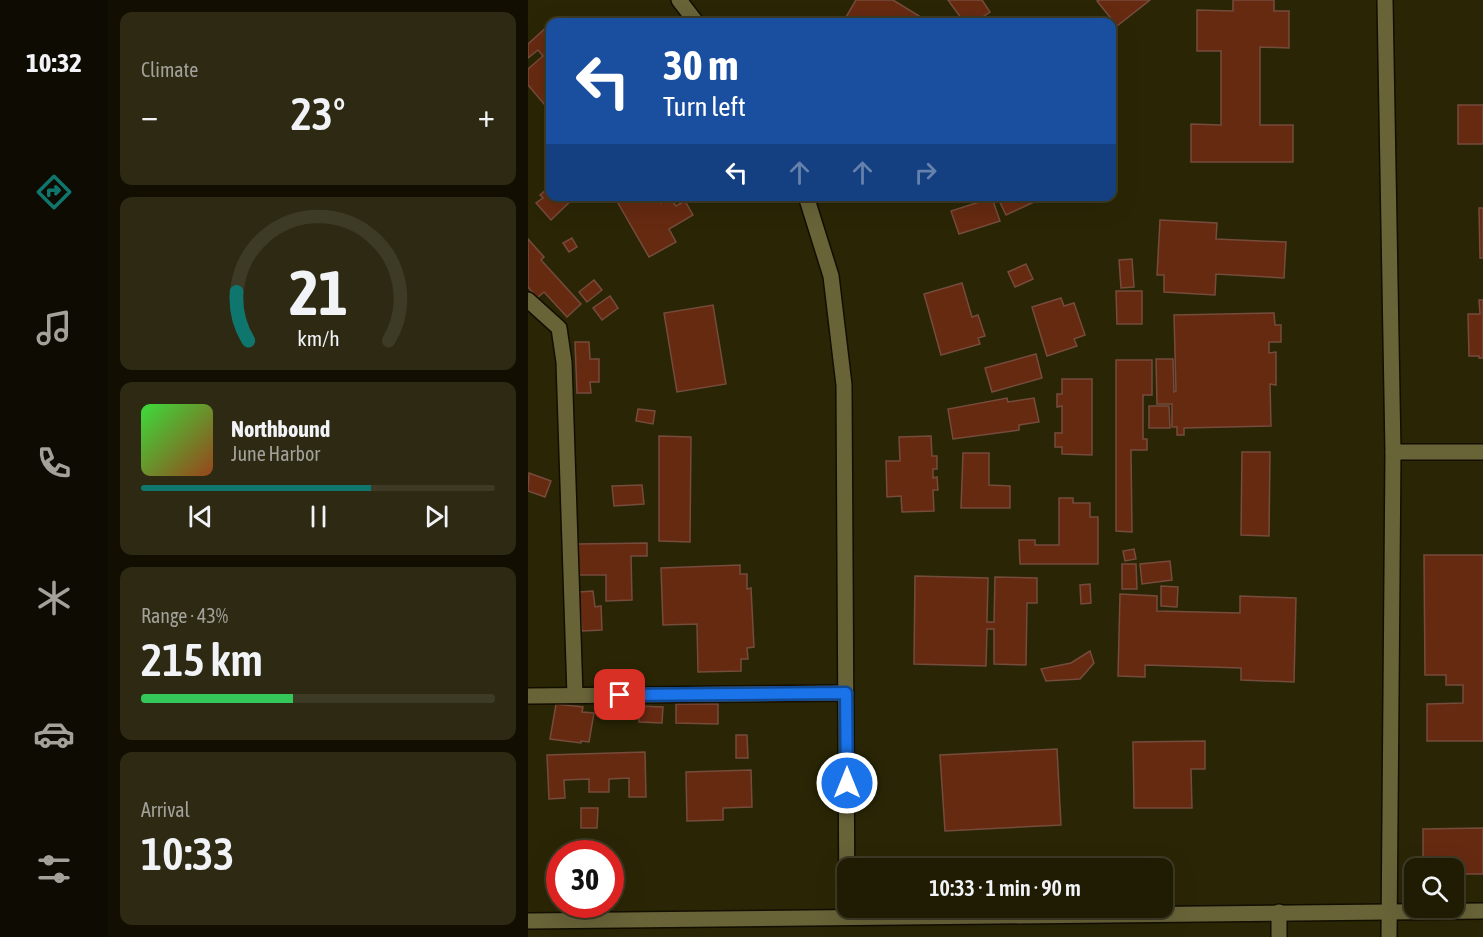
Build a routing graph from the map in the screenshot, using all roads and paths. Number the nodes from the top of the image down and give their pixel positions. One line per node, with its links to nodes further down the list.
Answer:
1 (679, 0): 3 (street)
2 (1385, 0): 6 (street)
3 (693, 18)
4 (808, 201): 8 (street)
5 (528, 300): 9 (street)
6 (1393, 452): 7 (street); 12 (street)
7 (1483, 452)
8 (846, 693): 9 (street); 11 (street)
9 (575, 695): 10 (street)
10 (528, 696)
11 (847, 858)
12 (1389, 911): 13 (street); 14 (street); 19 (street)
13 (1483, 911)
14 (1279, 912): 15 (street); 18 (street)
15 (1173, 913)
16 (837, 917): 17 (street)
17 (528, 921)
18 (1279, 937)
19 (1389, 937)

